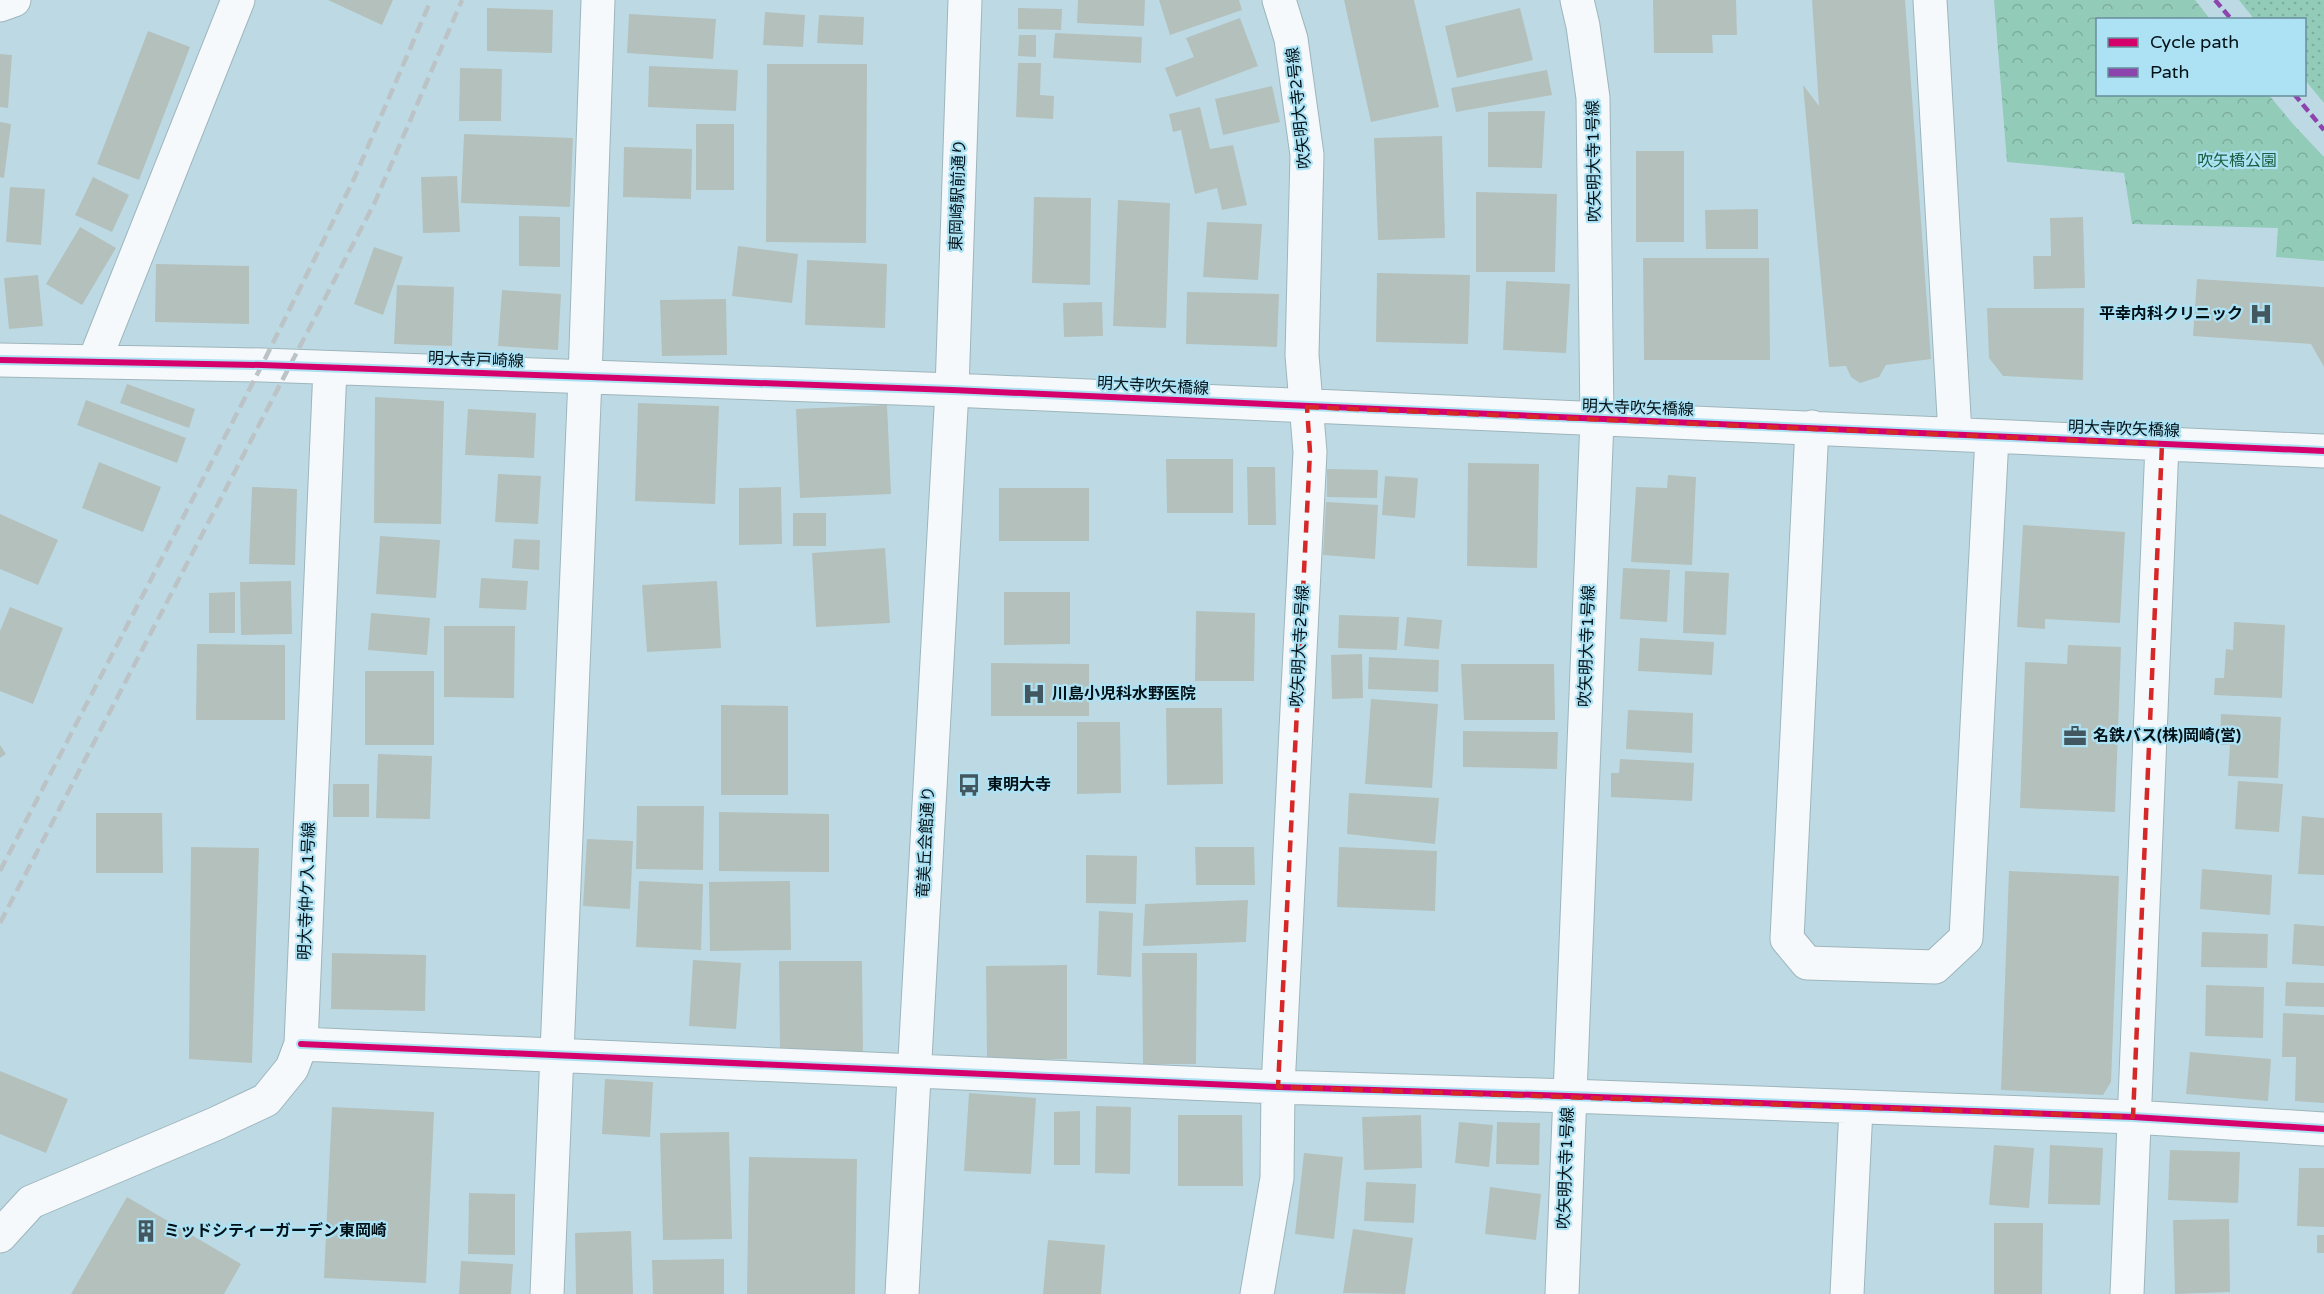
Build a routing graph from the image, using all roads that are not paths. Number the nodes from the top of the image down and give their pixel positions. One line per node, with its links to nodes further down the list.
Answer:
1 (14, 0): 8 (street)
2 (238, 0): 10 (street)
3 (597, 0): 12 (street)
4 (965, 0): 13 (street, 東岡崎駅前通り)
5 (1279, 0): 14 (street, 吹矢明大寺2号線)
6 (1577, 0): 15 (street, 吹矢明大寺1号線)
7 (1930, 0): 17 (street)
8 (0, 5)
9 (0, 360): 10 (street, 明大寺戸崎線)
10 (94, 362): 11 (street, 明大寺戸崎線)
11 (330, 368): 12 (street, 明大寺戸崎線); 21 (street, 明大寺仲ケ入1号線)
12 (585, 378): 13 (street, 明大寺戸崎線); 22 (street)
13 (952, 390): 14 (street, 明大寺吹矢橋線); 23 (street, 竜美丘会館通り)
14 (1306, 407): 15 (street, 明大寺吹矢橋線); 24 (street, 吹矢明大寺2号線)
15 (1597, 420): 16 (street, 明大寺吹矢橋線); 25 (street, 吹矢明大寺1号線)
16 (1812, 427): 17 (street, 明大寺吹矢橋線); 18 (street)
17 (1955, 434): 18 (street, 明大寺吹矢橋線)
18 (1992, 436): 19 (street, 明大寺吹矢橋線)
19 (2162, 444): 20 (street, 明大寺吹矢橋線); 27 (street)
20 (2324, 451)
21 (301, 1044): 22 (street); 29 (street, 明大寺仲ケ入1号線)
22 (558, 1055): 23 (street); 30 (street)
23 (913, 1070): 24 (street); 31 (street, 竜美丘会館通り)
24 (1278, 1087): 25 (street); 32 (street, 吹矢明大寺2号線)
25 (1569, 1096): 26 (street); 33 (street, 吹矢明大寺1号線)
26 (1856, 1108): 27 (street); 34 (street)
27 (2133, 1117): 28 (street); 35 (street)
28 (2324, 1129)
29 (0, 1236)
30 (547, 1294)
31 (902, 1294)
32 (1257, 1294)
33 (1562, 1294)
34 (1848, 1294)
35 (2127, 1294)

